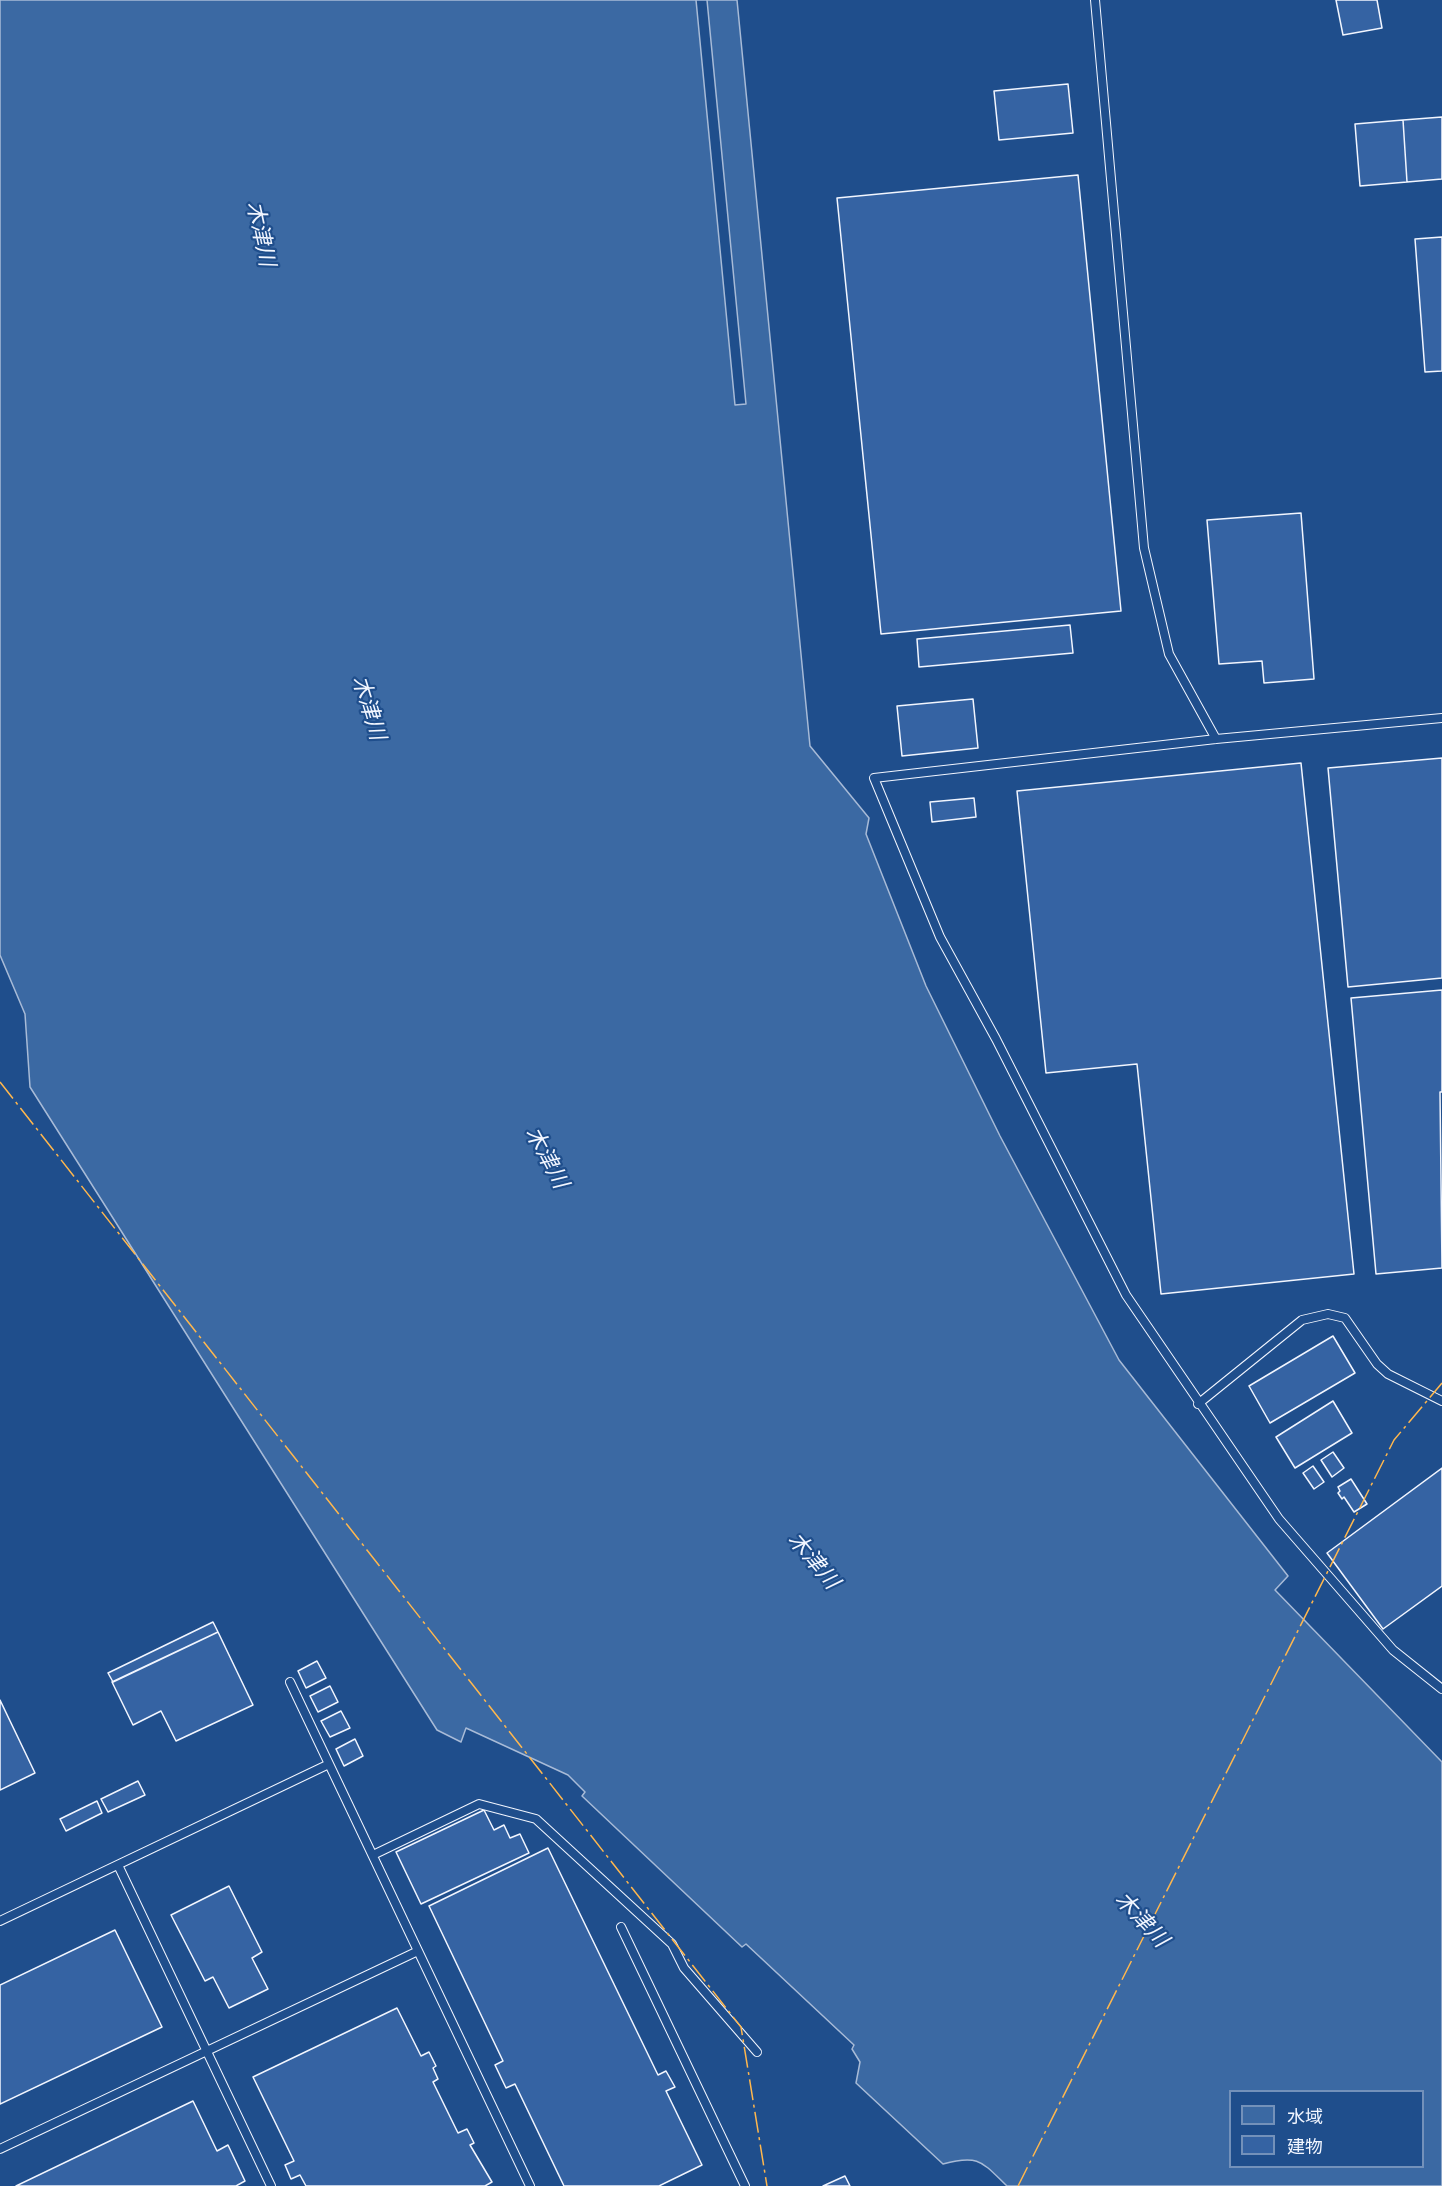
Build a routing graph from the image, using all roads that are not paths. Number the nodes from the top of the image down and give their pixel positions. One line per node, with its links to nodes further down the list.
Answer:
1 (1095, 0): 3 (lane)
2 (1442, 718): 3 (lane)
3 (1216, 739): 5 (lane)
4 (1442, 1401): 5 (lane)
5 (1198, 1404): 7 (lane)
6 (290, 1682): 8 (lane)
7 (1442, 1689)
8 (329, 1764): 9 (lane); 10 (lane)
9 (373, 1855): 13 (lane); 15 (lane)
10 (118, 1865): 11 (lane); 14 (lane)
11 (0, 1921)
12 (621, 1926): 19 (lane)
13 (418, 1951): 14 (lane); 18 (lane)
14 (207, 2051): 16 (lane); 17 (lane)
15 (757, 2052)
16 (0, 2150)
17 (271, 2186)
18 (530, 2186)
19 (745, 2186)

